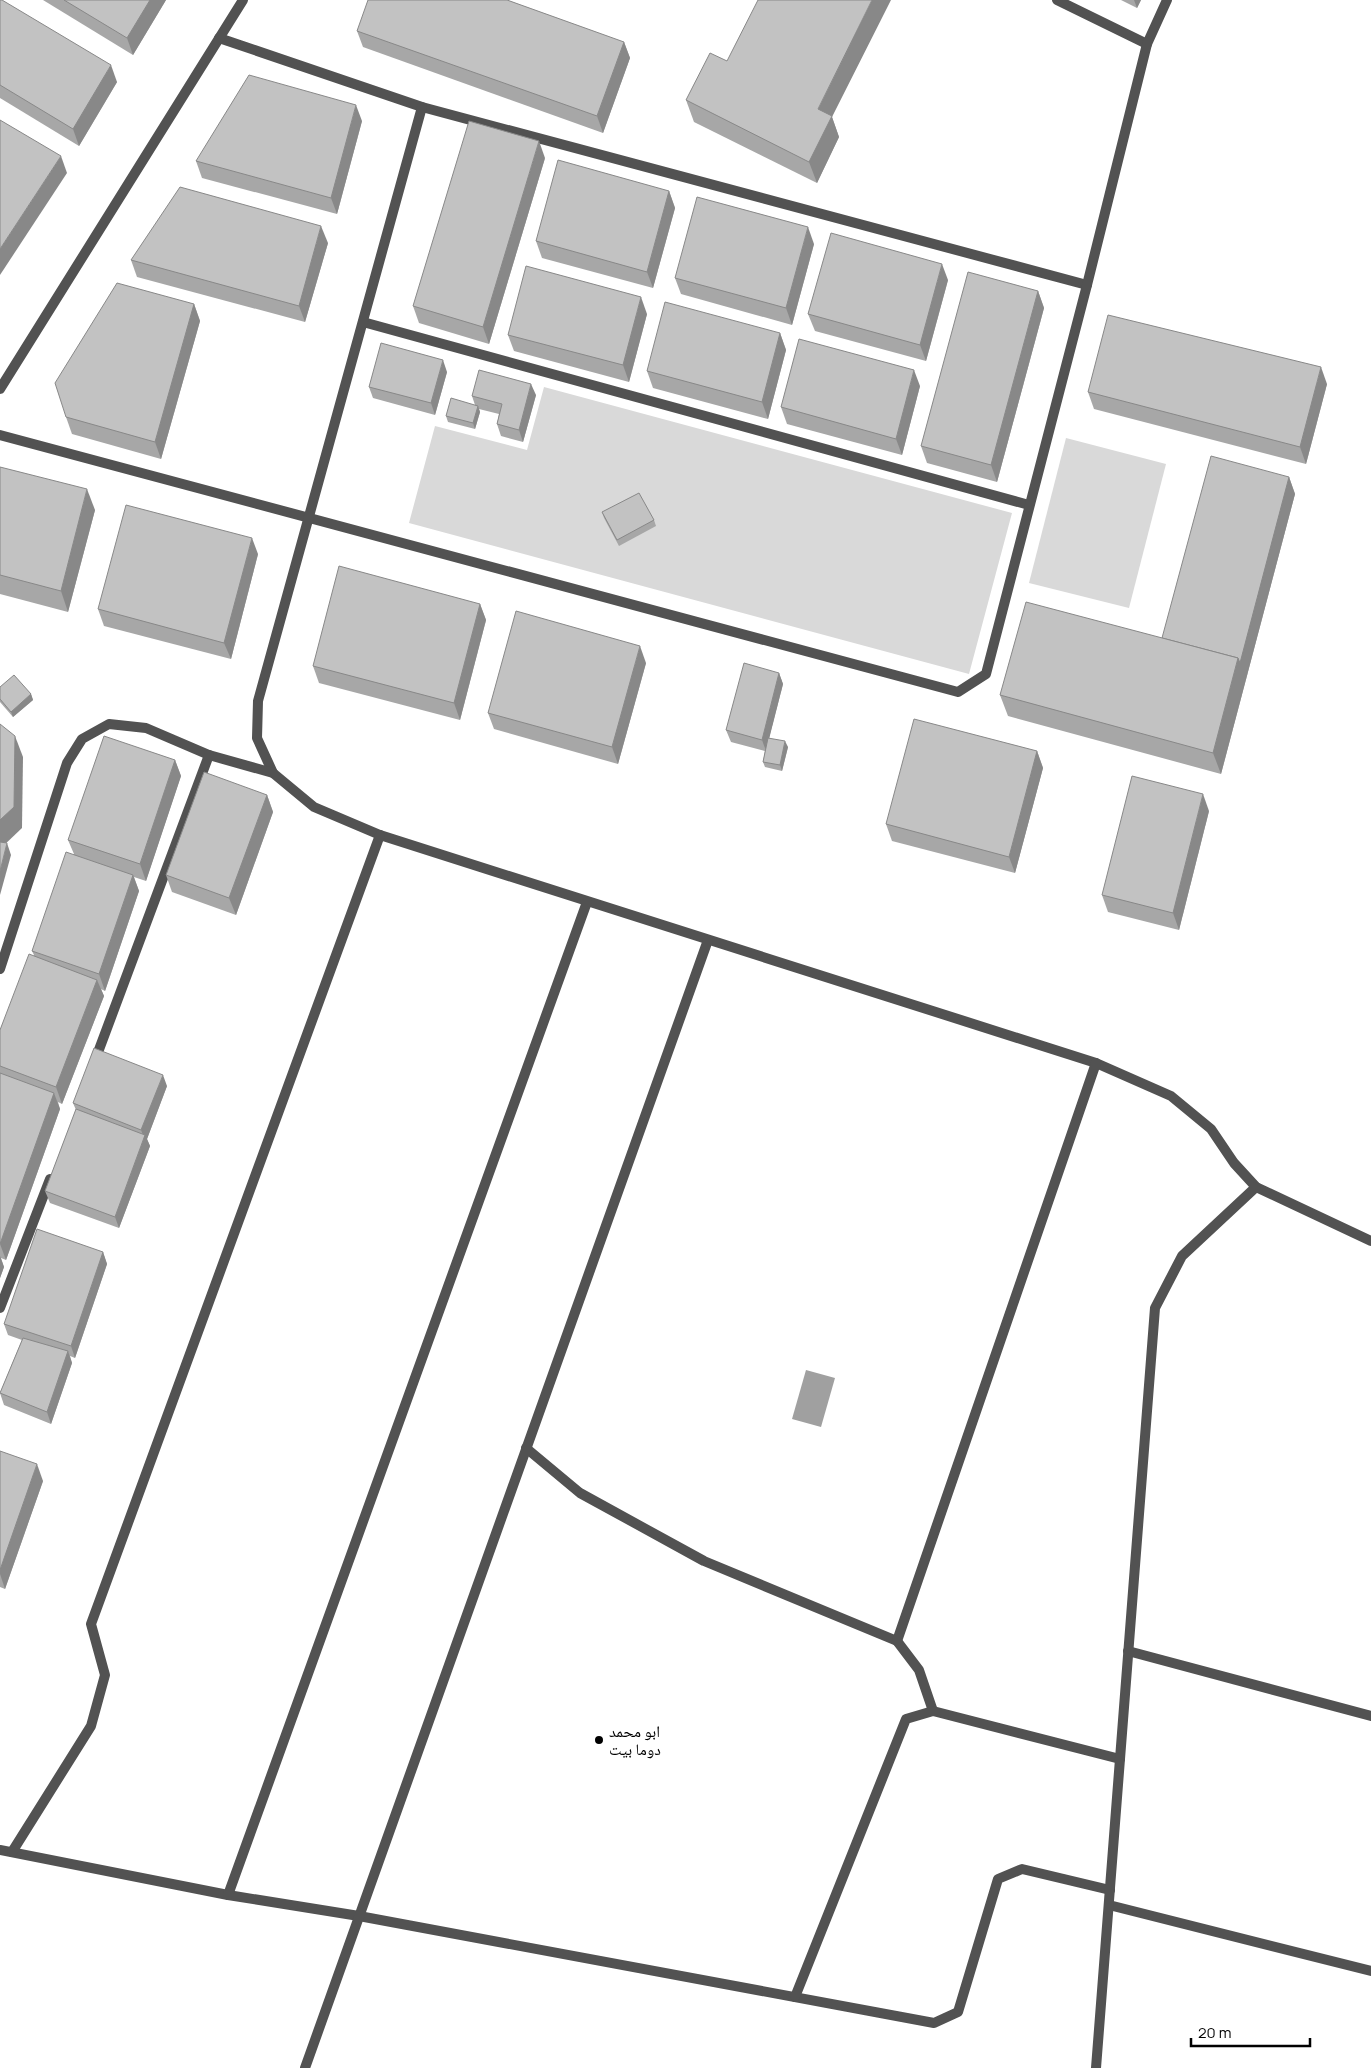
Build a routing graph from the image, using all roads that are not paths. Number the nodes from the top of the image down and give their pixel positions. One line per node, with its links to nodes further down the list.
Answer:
1 (243, 0): 4 (street)
2 (1057, 0): 5 (street)
3 (1167, 0): 5 (street)
4 (219, 38): 6 (street); 9 (street)
5 (1146, 44): 7 (street)
6 (422, 107): 7 (street); 8 (street)
7 (1087, 285): 11 (street)
8 (362, 322): 11 (street); 12 (street)
9 (0, 389)
10 (0, 435): 12 (street)
11 (1029, 505): 12 (street)
12 (308, 518): 14 (street)
13 (209, 754): 14 (street); 18 (street); 20 (street)
14 (273, 773): 15 (street)
15 (380, 835): 16 (street); 32 (street)
16 (587, 902): 17 (street); 34 (street)
17 (708, 940): 19 (street); 25 (street)
18 (0, 968)
19 (1096, 1063): 22 (street); 26 (street)
20 (92, 1070)
21 (53, 1172): 24 (street)
22 (1256, 1187): 23 (street); 27 (street)
23 (1371, 1241)
24 (0, 1308)
25 (526, 1448): 26 (street); 36 (street)
26 (897, 1641): 28 (street)
27 (1128, 1651): 29 (street); 30 (street)
28 (933, 1711): 30 (street); 38 (street)
29 (1371, 1716)
30 (1120, 1760): 33 (street)
31 (0, 1850): 32 (street)
32 (12, 1852): 34 (street)
33 (1110, 1890): 35 (street); 38 (street)
34 (228, 1895): 36 (street)
35 (1109, 1905): 37 (street); 40 (street)
36 (359, 1916): 38 (street); 39 (street)
37 (1371, 1971)
38 (795, 1997)
39 (305, 2068)
40 (1096, 2068)

